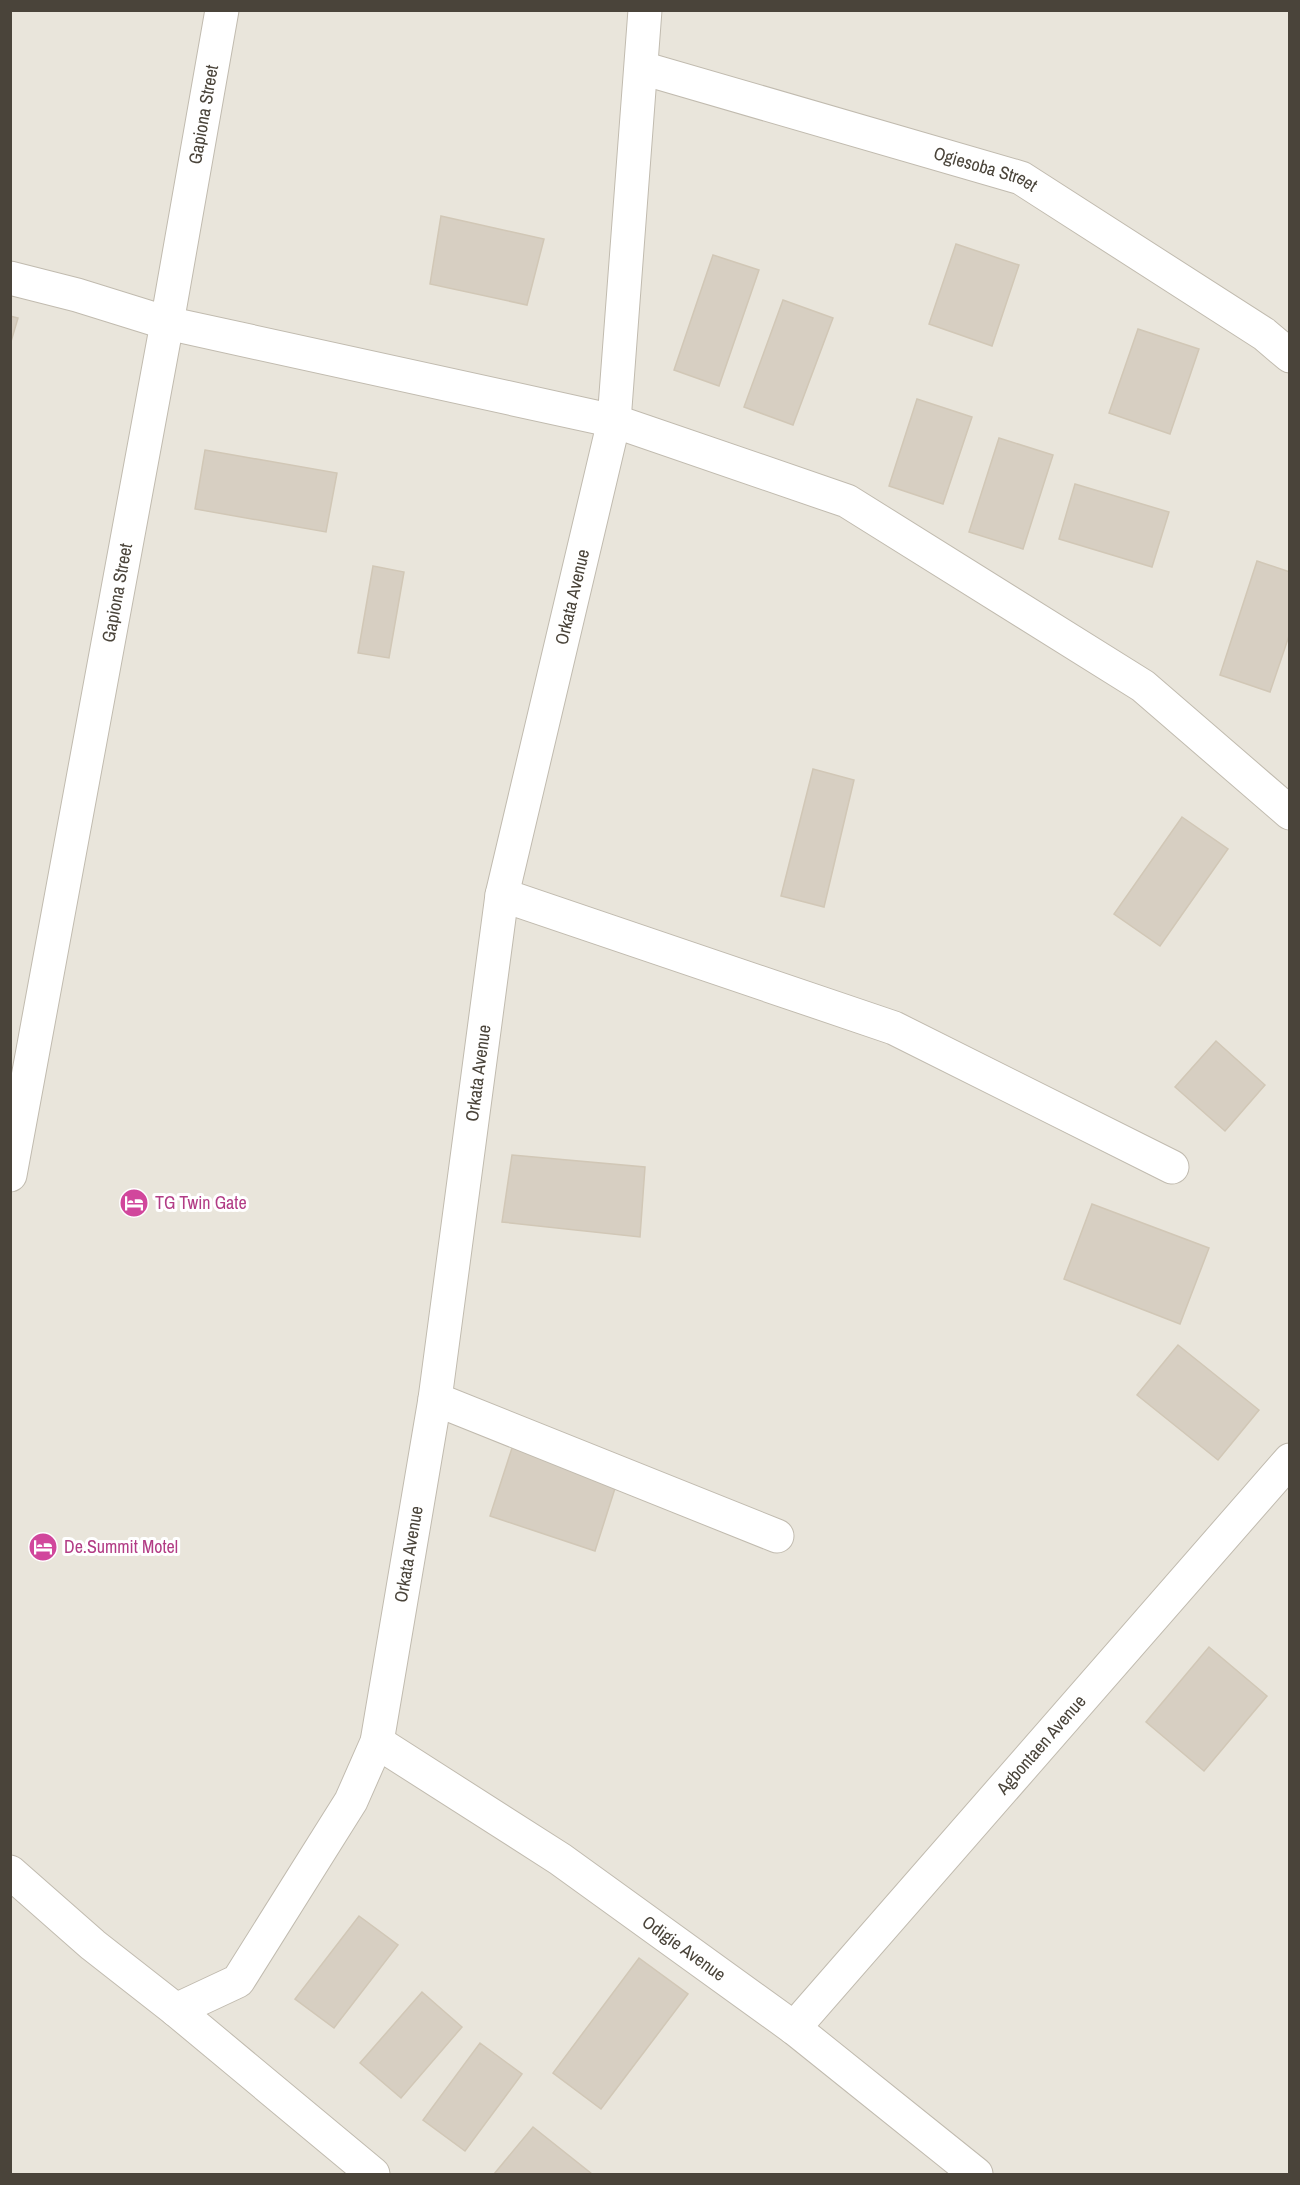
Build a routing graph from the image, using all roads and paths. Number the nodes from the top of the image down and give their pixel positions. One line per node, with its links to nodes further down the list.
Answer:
1 (222, 10): 5 (street, Gapiona Street)
2 (645, 10): 3 (street, Orkata Avenue)
3 (642, 68): 6 (street, Ogiesoba Street); 7 (street, Orkata Avenue)
4 (10, 278): 5 (street)
5 (167, 323): 7 (street); 11 (street, Gapiona Street)
6 (1290, 356)
7 (614, 421): 8 (street); 9 (street, Orkata Avenue)
8 (1290, 813)
9 (502, 896): 10 (street); 12 (street, Orkata Avenue)
10 (1172, 1167)
11 (10, 1175)
12 (435, 1399): 14 (street); 15 (street, Orkata Avenue)
13 (1290, 1460): 18 (street, Agbontaen Avenue)
14 (777, 1536)
15 (377, 1742): 17 (street, Orkata Avenue); 18 (street, Odigie Avenue)
16 (10, 1872): 17 (street)
17 (177, 2010): 19 (street)
18 (794, 2028): 20 (street, Odigie Avenue)
19 (374, 2175)
20 (976, 2175)

